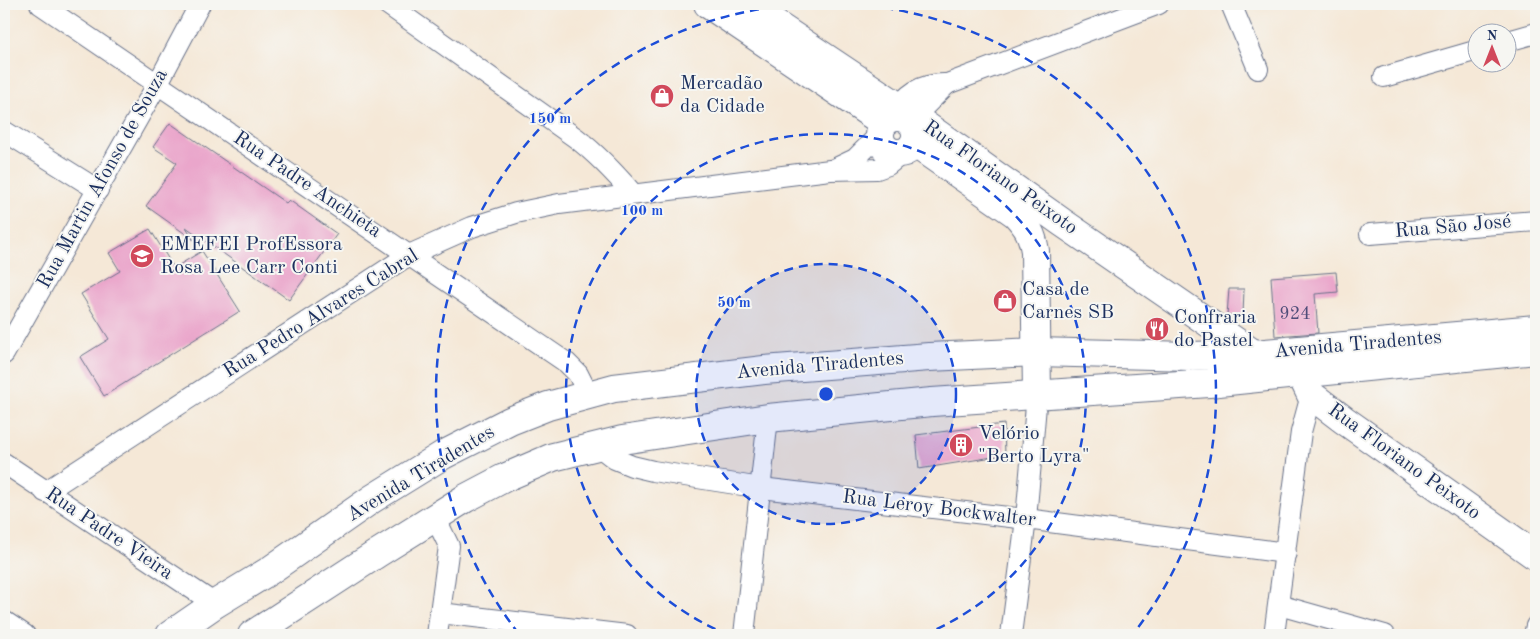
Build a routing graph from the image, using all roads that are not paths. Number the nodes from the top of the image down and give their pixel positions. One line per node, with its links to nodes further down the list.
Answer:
1 (40, 4): 13 (street, Rua Padre Anchieta)
2 (200, 4): 13 (street, Rua Martin Afonso de Souza)
3 (387, 4): 18 (street)
4 (745, 4): 14 (main road, Rua Floriano Peixoto)
5 (1159, 4): 14 (street)
6 (1231, 4): 11 (street)
7 (714, 5): 14 (main road, Rua Floriano Peixoto)
8 (1536, 33): 9 (street)
9 (1518, 38)
10 (1468, 53): 12 (street)
11 (1258, 69)
12 (1384, 77)
13 (158, 84): 17 (street, Rua Martin Afonso de Souza); 23 (street, Rua Padre Anchieta)
14 (901, 129): 16 (street, Rua Pedro Alvares Cabral); 16 (street, Rua Pedro Alvares Cabral); 20 (main road, Rua Floriano Peixoto); 22 (main road, Rua Floriano Peixoto)
15 (4, 132): 17 (street)
16 (830, 170): 18 (street, Rua Pedro Alvares Cabral)
17 (98, 190): 27 (street, Rua Martin Afonso de Souza)
18 (633, 194): 23 (street, Rua Pedro Alvares Cabral)
19 (1536, 220): 21 (street, Rua São José)
20 (1063, 223): 22 (main road); 28 (main road, Rua Floriano Peixoto)
21 (1370, 234)
22 (1032, 236): 26 (main road)
23 (409, 255): 30 (street, Rua Padre Anchieta); 36 (street, Rua Pedro Alvares Cabral)
24 (1536, 329): 29 (main road, Avenida Tiradentes)
25 (1536, 350): 29 (main road, Avenida Tiradentes)
26 (1038, 352): 28 (main road, Avenida Tiradentes); 30 (main road, Avenida Tiradentes); 31 (main road)
27 (4, 354)
28 (1254, 354): 29 (main road, Avenida Tiradentes)
29 (1302, 373): 31 (main road, Avenida Tiradentes); 39 (street); 40 (main road, Rua Floriano Peixoto)
30 (588, 394): 41 (main road, Avenida Tiradentes)
31 (1038, 394): 32 (main road, Avenida Tiradentes); 38 (street)
32 (768, 418): 33 (main road, Avenida Tiradentes); 35 (street)
33 (597, 445): 35 (street, Rua Leroy Bockwalter); 37 (main road, Avenida Tiradentes)
34 (4, 463): 36 (street, Rua Padre Vieira)
35 (761, 488): 38 (street, Rua Leroy Bockwalter); 51 (street)
36 (45, 492): 41 (street, Rua Padre Vieira)
37 (436, 516): 43 (street); 48 (main road, Avenida Tiradentes)
38 (1026, 518): 39 (street, Rua Leroy Bockwalter); 52 (street)
39 (1286, 552): 42 (street)
40 (1536, 556)
41 (215, 604): 47 (main road, Avenida Tiradentes)
42 (1279, 605): 53 (street); 54 (street)
43 (440, 613): 49 (street); 50 (street)
44 (4, 621): 46 (street)
45 (1536, 626): 55 (street)
46 (25, 635)
47 (170, 635)
48 (252, 635)
49 (437, 635)
50 (627, 635)
51 (744, 635)
52 (1011, 635)
53 (1274, 635)
54 (1385, 635)
55 (1534, 635)

